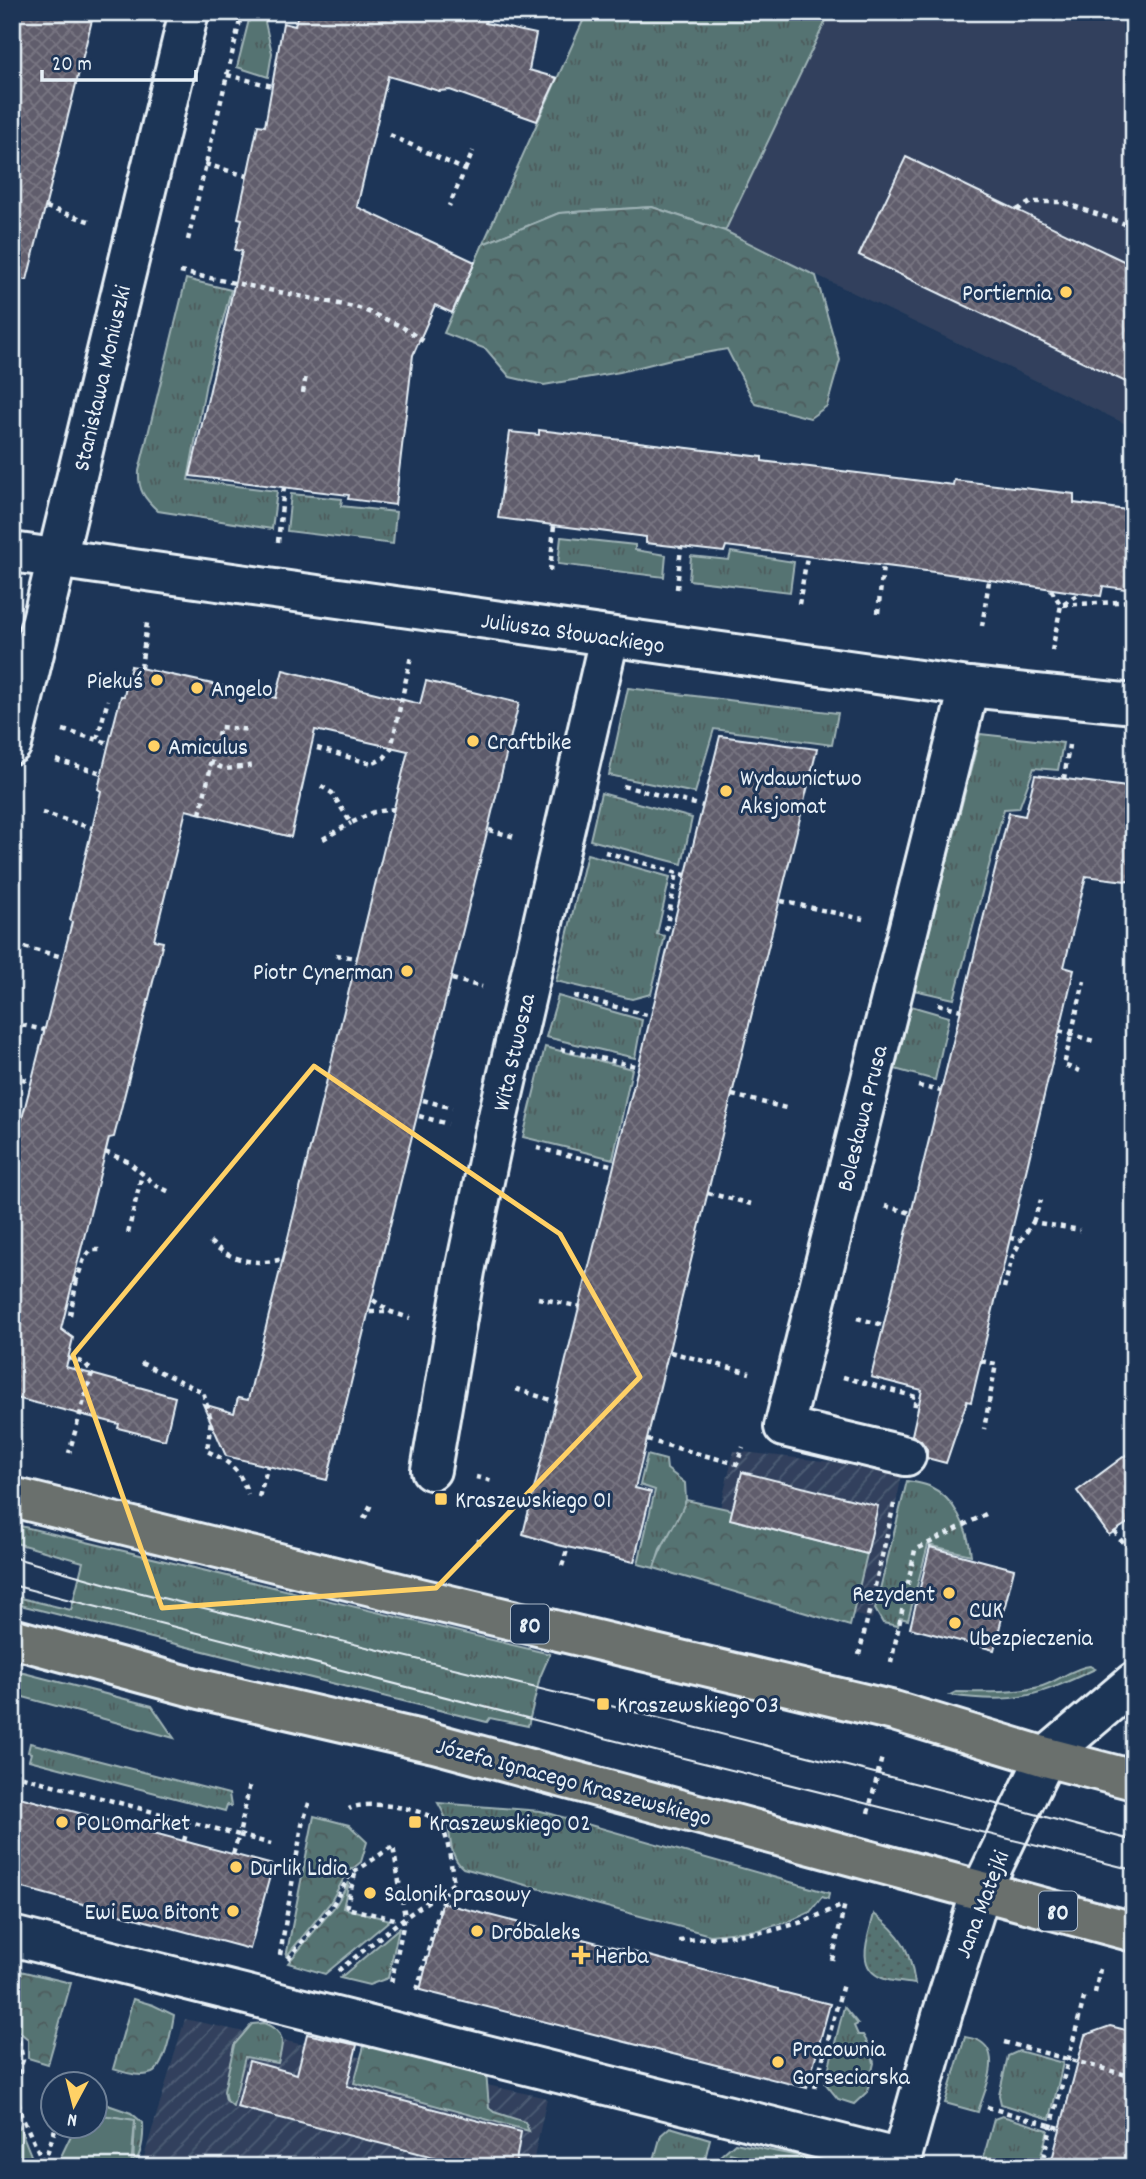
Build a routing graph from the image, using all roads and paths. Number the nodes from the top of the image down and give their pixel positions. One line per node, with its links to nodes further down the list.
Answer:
1 (189, 12): 25 (street, Stanisława Moniuszki)
2 (242, 12): 3 (path)
3 (227, 75): 4 (path); 7 (path)
4 (272, 86)
5 (390, 135): 8 (path)
6 (473, 151): 8 (path)
7 (205, 164): 9 (path); 15 (path)
8 (465, 170): 10 (path)
9 (247, 176)
10 (449, 206)
11 (46, 207): 13 (path)
12 (1017, 210): 14 (path)
13 (93, 223)
14 (1134, 227)
15 (188, 240)
16 (180, 272): 17 (path)
17 (427, 344)
18 (306, 375): 19 (path)
19 (303, 393)
20 (284, 487): 29 (path)
21 (554, 525): 27 (path)
22 (681, 546): 30 (path)
23 (12, 552): 25 (street, Juliusza Słowackiego)
24 (807, 556): 34 (path)
25 (58, 558): 29 (street, Juliusza Słowackiego); 51 (street, Stanisława Moniuszki)
26 (883, 566): 36 (path)
27 (550, 571)
28 (989, 581): 38 (path)
29 (271, 589): 39 (street, Juliusza Słowackiego)
30 (677, 589)
31 (1051, 590): 35 (path)
32 (1080, 593): 35 (path)
33 (1134, 601): 35 (path)
34 (799, 604)
35 (1061, 605): 43 (path)
36 (878, 613)
37 (146, 622): 41 (path)
38 (982, 626)
39 (610, 638): 42 (street, Juliusza Słowackiego); 139 (street, Wita Stwosza)
40 (411, 656): 52 (path)
41 (141, 668)
42 (969, 687): 43 (street, Juliusza Słowackiego); 137 (street, Bolesława Prusa)
43 (1047, 695): 45 (street, Juliusza Słowackiego)
44 (108, 700): 49 (path)
45 (1134, 704)
46 (61, 730): 49 (path)
47 (250, 730): 54 (path)
48 (1070, 738): 57 (path)
49 (97, 740): 50 (path)
50 (109, 743)
51 (12, 744)
52 (317, 748)
53 (54, 759): 56 (path)
54 (210, 764): 55 (path); 63 (path)
55 (257, 765)
56 (103, 773)
57 (1064, 779)
58 (611, 783): 60 (path)
59 (321, 786): 64 (path)
60 (703, 806)
61 (394, 809): 64 (path)
62 (42, 813): 65 (path)
63 (200, 814)
64 (351, 822): 68 (path)
65 (92, 828)
66 (489, 830): 67 (path)
67 (519, 838)
68 (323, 839)
69 (592, 849): 70 (path)
70 (677, 872): 71 (path); 74 (path)
71 (685, 875)
72 (781, 901): 73 (path)
73 (870, 921)
74 (666, 930)
75 (15, 945): 77 (path)
76 (335, 955): 78 (path)
77 (63, 957)
78 (357, 958)
79 (452, 979): 81 (path)
80 (1084, 981): 87 (path)
81 (484, 988)
82 (573, 996): 83 (path)
83 (651, 1016)
84 (12, 1023): 85 (path)
85 (45, 1030)
86 (1059, 1031): 87 (path)
87 (1072, 1034): 88 (path); 91 (path)
88 (1097, 1042)
89 (560, 1049): 90 (path)
90 (639, 1068)
91 (1080, 1071)
92 (12, 1077): 93 (path)
93 (32, 1081)
94 (732, 1094): 96 (path)
95 (423, 1100): 97 (path)
96 (786, 1108)
97 (456, 1109)
98 (419, 1116): 101 (path)
99 (12, 1123): 100 (path)
100 (21, 1125)
101 (452, 1125)
102 (524, 1145): 104 (path)
103 (105, 1152): 105 (path)
104 (615, 1166)
105 (142, 1174): 106 (path); 112 (path)
106 (170, 1192)
107 (708, 1193): 109 (path)
108 (1041, 1200): 110 (path)
109 (751, 1204)
110 (1033, 1222): 111 (path); 114 (path)
111 (1080, 1230)
112 (128, 1233)
113 (1010, 1238): 114 (path)
114 (1021, 1240): 118 (path)
115 (211, 1242): 117 (path)
116 (103, 1250): 124 (path)
117 (283, 1259)
118 (1004, 1288)
119 (538, 1298): 121 (path)
120 (373, 1300): 123 (path)
121 (580, 1307)
122 (370, 1312): 123 (path)
123 (391, 1312): 125 (path)
124 (71, 1315)
125 (418, 1320)
126 (670, 1352): 130 (path)
127 (68, 1358): 136 (path)
128 (981, 1361): 133 (path)
129 (141, 1363): 140 (path)
130 (750, 1373)
131 (516, 1389): 132 (path)
132 (557, 1402)
133 (984, 1429)
134 (647, 1440): 135 (path)
135 (745, 1443)
136 (69, 1453)
137 (906, 1456)
138 (268, 1465): 142 (path)
139 (430, 1470)
140 (248, 1494)
141 (12, 1497): 158 (main road, 80)
142 (259, 1497)
143 (372, 1502): 145 (path)
144 (988, 1513): 153 (path)
145 (365, 1519)
146 (1114, 1531): 150 (path)
147 (480, 1536): 148 (path)
148 (478, 1544)
149 (567, 1550): 151 (path)
150 (1134, 1557)
151 (562, 1566)
152 (12, 1637): 172 (main road, Józefa Ignacego Kraszewskiego / 80)
153 (891, 1663)
154 (1134, 1682): 158 (street, Jana Matejki)
155 (20, 1724): 157 (path)
156 (884, 1751): 164 (path)
157 (12, 1755)
158 (1046, 1757): 160 (main road, 80); 172 (street, Jana Matejki)
159 (12, 1774): 165 (path)
160 (1134, 1780)
161 (250, 1784): 166 (path)
162 (310, 1800): 179 (path)
163 (349, 1810): 171 (path)
164 (866, 1820)
165 (189, 1822): 166 (path); 167 (path)
166 (239, 1835): 168 (path); 169 (path)
167 (184, 1841)
168 (271, 1844)
169 (233, 1854)
170 (355, 1872): 175 (path); 175 (path); 181 (path)
171 (445, 1890): 175 (path); 186 (path)
172 (981, 1892): 176 (main road, Józefa Ignacego Kraszewskiego / 80); 199 (street, Jana Matejki)
173 (846, 1898): 174 (path)
174 (845, 1905): 178 (path); 180 (path)
175 (402, 1919): 183 (path); 184 (path)
176 (1134, 1932)
177 (12, 1936): 199 (street)
178 (679, 1941)
179 (279, 1959)
180 (832, 1960)
181 (284, 1963)
182 (1101, 1965): 187 (path)
183 (331, 1977)
184 (390, 1984)
185 (843, 1984): 194 (path)
186 (417, 1992)
187 (1095, 1993)
188 (1085, 1994): 191 (path)
189 (12, 2034): 193 (path)
190 (1004, 2042): 191 (path)
191 (1069, 2060): 192 (path); 196 (path)
192 (1134, 2077)
193 (14, 2083): 200 (path)
194 (814, 2095)
195 (987, 2107): 196 (path)
196 (1052, 2125): 197 (path); 201 (path)
197 (1060, 2128)
198 (51, 2140): 200 (path)
199 (900, 2163)
200 (43, 2165)
201 (1041, 2167)

